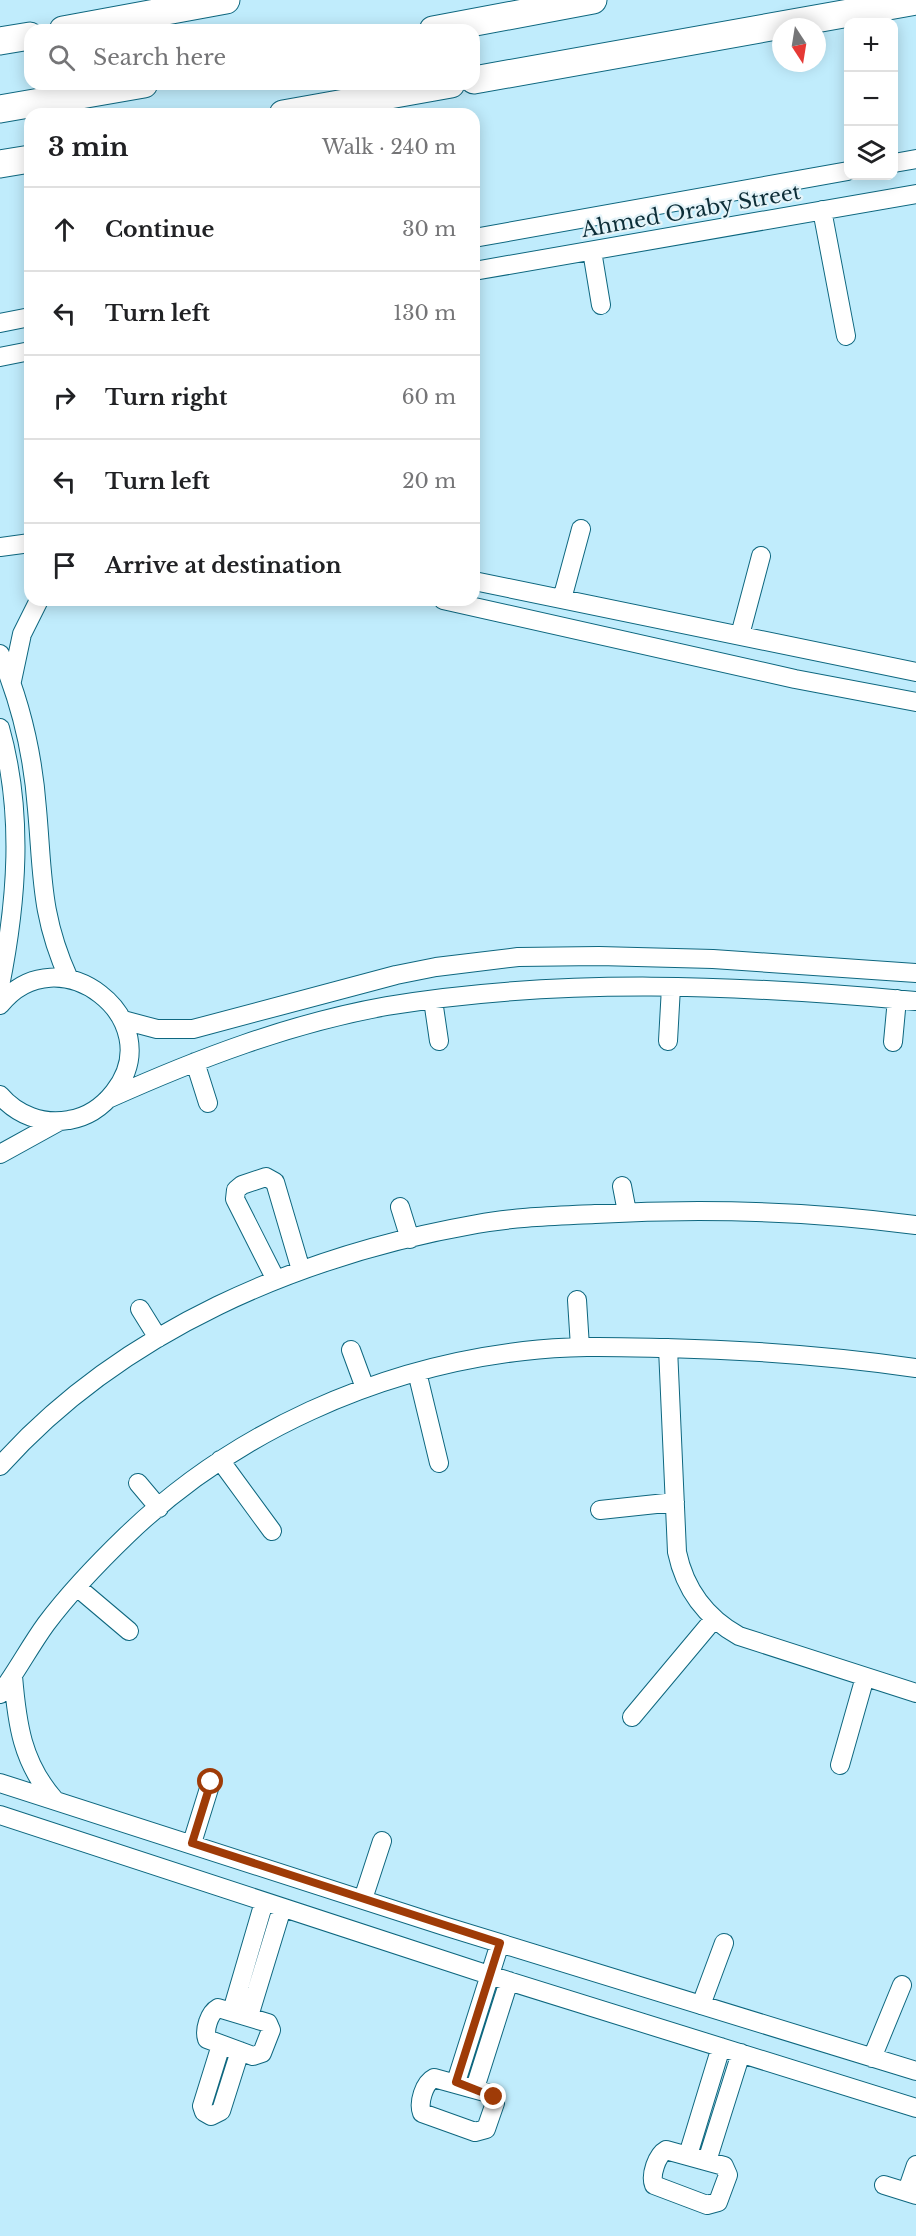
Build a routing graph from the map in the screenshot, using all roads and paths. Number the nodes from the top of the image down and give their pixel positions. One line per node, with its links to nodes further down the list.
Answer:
1 (226, 0): 4 (highway)
2 (593, 0): 5 (highway)
3 (916, 1): 8 (highway)
4 (96, 24)
5 (465, 24)
6 (24, 37): 7 (highway)
7 (0, 41)
8 (480, 79)
9 (111, 90): 12 (highway)
10 (417, 90): 11 (highway)
11 (317, 108)
12 (0, 110)
13 (916, 159): 15 (street)
14 (24, 160): 16 (highway)
15 (898, 162)
16 (0, 164)
17 (844, 172): 19 (street)
18 (916, 194): 20 (street, Ahmed Oraby Street)
19 (675, 203): 21 (street); 22 (street)
20 (822, 210): 21 (street, Ahmed Oraby Street); 28 (street)
21 (681, 235): 23 (street, Ahmed Oraby Street)
22 (480, 237)
23 (592, 251): 24 (street, Ahmed Oraby Street); 25 (street)
24 (480, 270)
25 (601, 305)
26 (24, 318): 27 (street)
27 (0, 323)
28 (846, 336)
29 (24, 352): 30 (street)
30 (0, 357)
31 (581, 529): 36 (street)
32 (24, 544): 33 (street)
33 (0, 547)
34 (761, 556): 39 (street)
35 (480, 582): 36 (street)
36 (562, 599): 39 (street)
37 (36, 606): 42 (street)
38 (470, 606): 43 (street)
39 (740, 635): 41 (street)
40 (0, 654): 42 (street)
41 (915, 665)
42 (12, 681): 47 (street)
43 (916, 702)
44 (0, 728): 45 (street)
45 (7, 897): 48 (street)
46 (916, 973): 54 (street)
47 (69, 979): 53 (street); 54 (street)
48 (0, 986)
49 (671, 987): 50 (street); 51 (street); 56 (street)
50 (897, 999): 52 (street); 57 (street)
51 (433, 1000): 55 (street); 58 (street)
52 (916, 1000)
53 (0, 1005)
54 (123, 1020): 60 (street)
55 (439, 1041)
56 (668, 1041)
57 (893, 1042)
58 (195, 1062): 60 (street); 61 (street)
59 (0, 1095): 62 (street)
60 (108, 1099): 62 (street)
61 (208, 1104)
62 (58, 1122): 63 (street)
63 (0, 1154)
64 (622, 1186): 66 (street)
65 (400, 1207): 68 (street)
66 (627, 1212): 67 (street); 68 (street)
67 (916, 1225)
68 (410, 1239): 69 (street)
69 (301, 1270): 70 (street); 70 (street)
70 (276, 1280): 73 (street)
71 (577, 1300): 74 (street)
72 (140, 1309): 73 (street)
73 (158, 1338): 82 (street)
74 (580, 1347): 75 (street); 78 (street)
75 (668, 1348): 77 (street); 84 (street)
76 (351, 1350): 79 (street)
77 (916, 1368)
78 (417, 1372): 79 (street); 81 (street)
79 (365, 1388): 80 (street)
80 (220, 1460): 85 (street); 87 (street)
81 (439, 1463)
82 (0, 1466)
83 (138, 1483): 85 (street)
84 (675, 1502): 86 (street); 89 (street)
85 (159, 1508): 88 (street)
86 (600, 1510)
87 (272, 1531)
88 (77, 1587): 90 (street); 91 (street)
89 (714, 1620): 92 (street); 95 (street)
90 (129, 1631)
91 (14, 1676): 94 (street); 99 (street)
92 (865, 1677): 93 (street); 96 (street)
93 (916, 1693)
94 (0, 1694)
95 (632, 1717)
96 (840, 1764)
97 (211, 1782): 102 (street)
98 (0, 1783): 99 (street)
99 (54, 1800): 102 (street)
100 (0, 1815): 104 (street)
101 (382, 1841): 103 (street)
102 (192, 1843): 103 (street)
103 (363, 1899): 106 (street)
104 (264, 1902): 105 (street); 112 (street)
105 (282, 1908): 108 (street); 112 (street)
106 (500, 1943): 108 (street); 111 (street)
107 (724, 1943): 111 (street)
108 (489, 1975): 109 (street); 119 (street)
109 (508, 1981): 114 (street); 120 (street)
110 (902, 1985): 117 (street)
111 (701, 2005): 117 (street)
112 (241, 2013): 113 (street); 115 (street)
113 (221, 2045): 115 (street); 115 (street)
114 (721, 2047): 116 (street); 122 (street)
115 (240, 2051)
116 (741, 2053): 121 (street); 123 (street)
117 (872, 2058): 118 (street)
118 (916, 2071)
119 (456, 2082): 120 (street); 120 (street)
120 (475, 2088)
121 (916, 2108)
122 (688, 2155): 123 (street); 123 (street)
123 (707, 2161)
124 (916, 2166): 126 (street)
125 (884, 2185): 126 (street)
126 (911, 2193)

